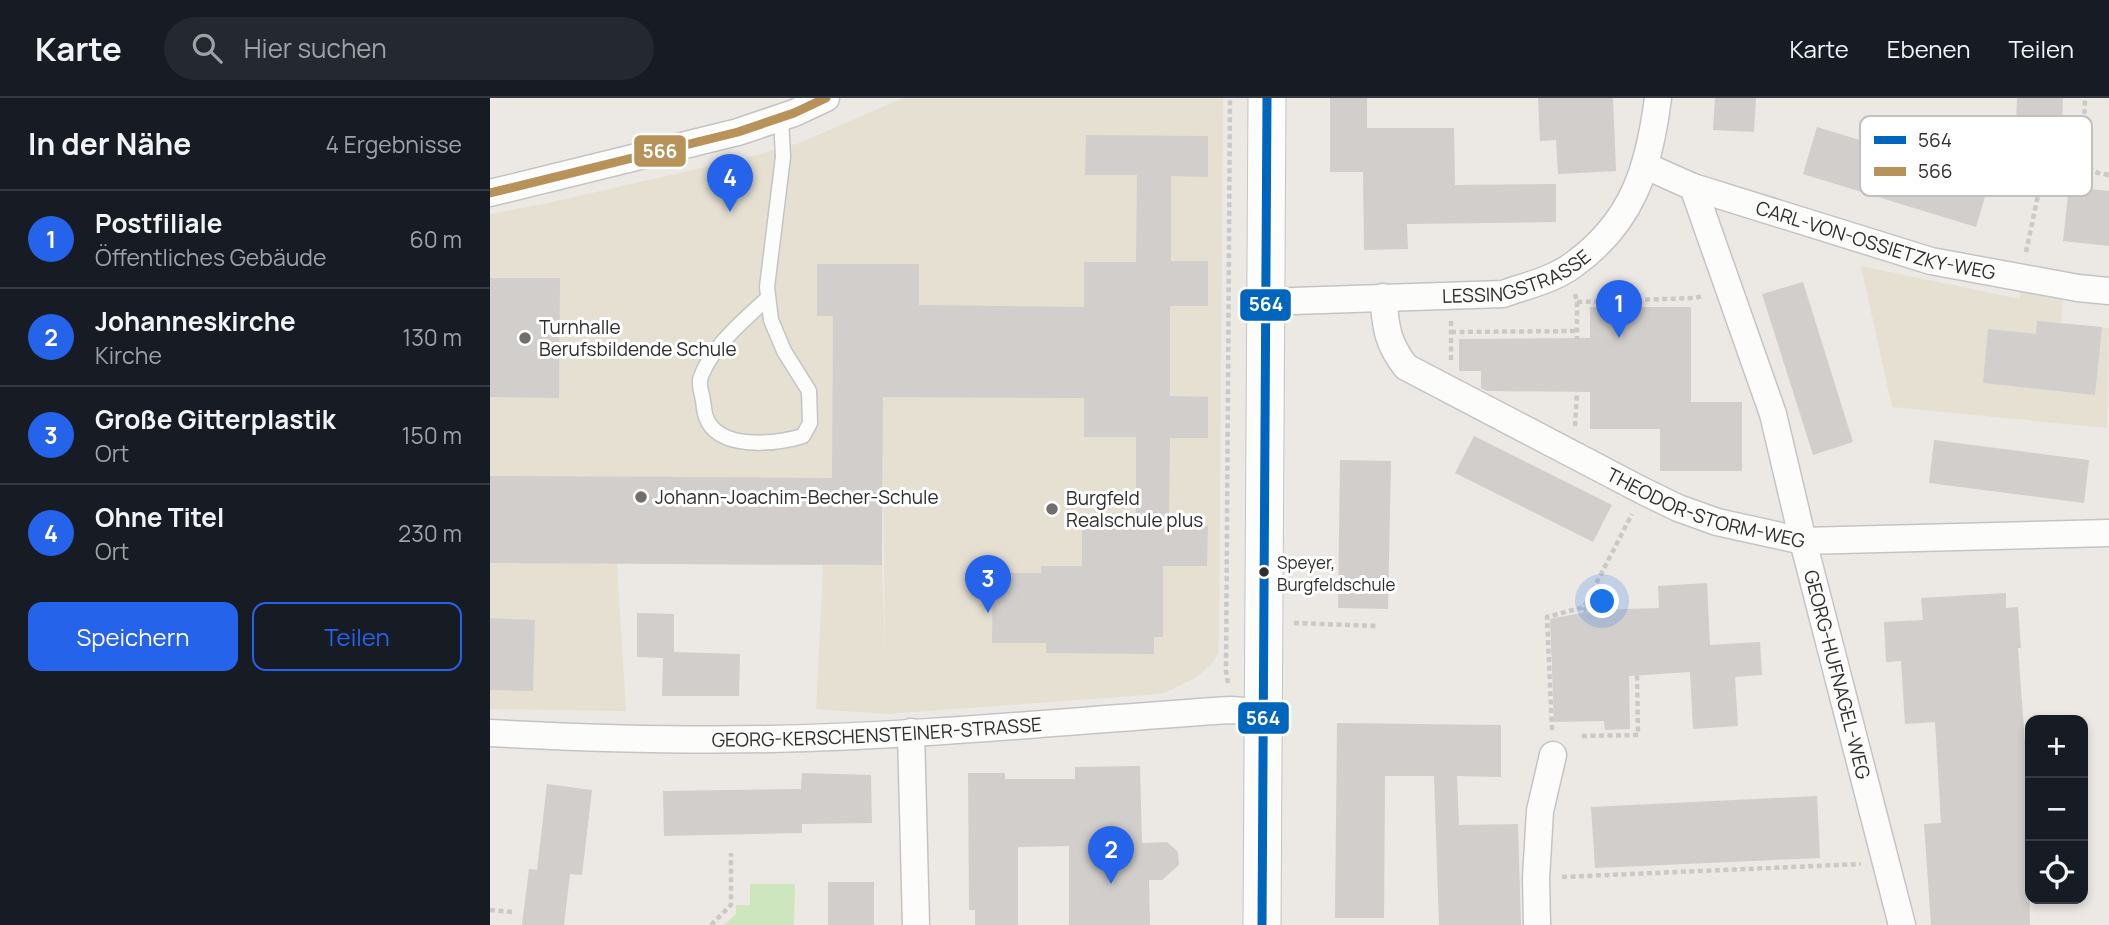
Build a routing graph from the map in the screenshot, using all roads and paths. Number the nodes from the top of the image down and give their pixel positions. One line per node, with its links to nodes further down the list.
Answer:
1 (825, 98): 7 (street)
2 (1230, 98): 35 (path)
3 (1267, 98): 21 (main road)
4 (1658, 98): 8 (street, LESSINGSTRASSE)
5 (2085, 98): 6 (path)
6 (2084, 116)
7 (781, 117): 12 (street); 20 (lane)
8 (1646, 166): 11 (street, CARL-VON-OSSIETZKY-WEG); 14 (street, LESSINGSTRASSE)
9 (2092, 170): 10 (path)
10 (2109, 175)
11 (1693, 187): 15 (street, CARL-VON-OSSIETZKY-WEG); 16 (street, GEORG-HUFNAGEL-WEG)
12 (490, 193)
13 (2038, 196): 15 (path)
14 (1571, 267): 18 (street, LESSINGSTRASSE); 22 (path)
15 (2024, 278): 17 (street, CARL-VON-OSSIETZKY-WEG)
16 (1727, 288): 22 (path); 29 (street, GEORG-HUFNAGEL-WEG)
17 (2109, 291)
18 (1451, 296): 19 (street, LESSINGSTRASSE); 24 (path)
19 (1383, 297): 21 (street, LESSINGSTRASSE); 26 (street, THEODOR-STORM-WEG)
20 (768, 298): 20 (lane)
21 (1266, 302): 32 (main road)
22 (1577, 302): 23 (path)
23 (1577, 331): 24 (path); 25 (path)
24 (1451, 332): 26 (path)
25 (1577, 339)
26 (1442, 387): 27 (street, THEODOR-STORM-WEG)
27 (1643, 491): 29 (street, THEODOR-STORM-WEG); 30 (path)
28 (2109, 533): 29 (street, THEODOR-STORM-WEG)
29 (1803, 541): 42 (street, GEORG-HUFNAGEL-WEG)
30 (1584, 607): 31 (path); 40 (path)
31 (1592, 621)
32 (1264, 622): 33 (path); 36 (main road)
33 (1377, 626)
34 (1637, 674): 39 (path)
35 (1229, 690)
36 (1263, 712): 37 (street, GEORG-KERSCHENSTEINER-STRASSE); 48 (main road)
37 (911, 732): 38 (street, GEORG-KERSCHENSTEINER-STRASSE); 47 (street)
38 (490, 733)
39 (1582, 736)
40 (1553, 755): 43 (street)
41 (731, 853): 46 (path)
42 (1886, 863): 43 (path); 50 (street, GEORG-HUFNAGEL-WEG)
43 (1536, 878): 49 (street)
44 (490, 910): 45 (path)
45 (513, 912)
46 (711, 925)
47 (916, 925)
48 (1262, 925)
49 (1537, 925)
50 (1902, 925)

